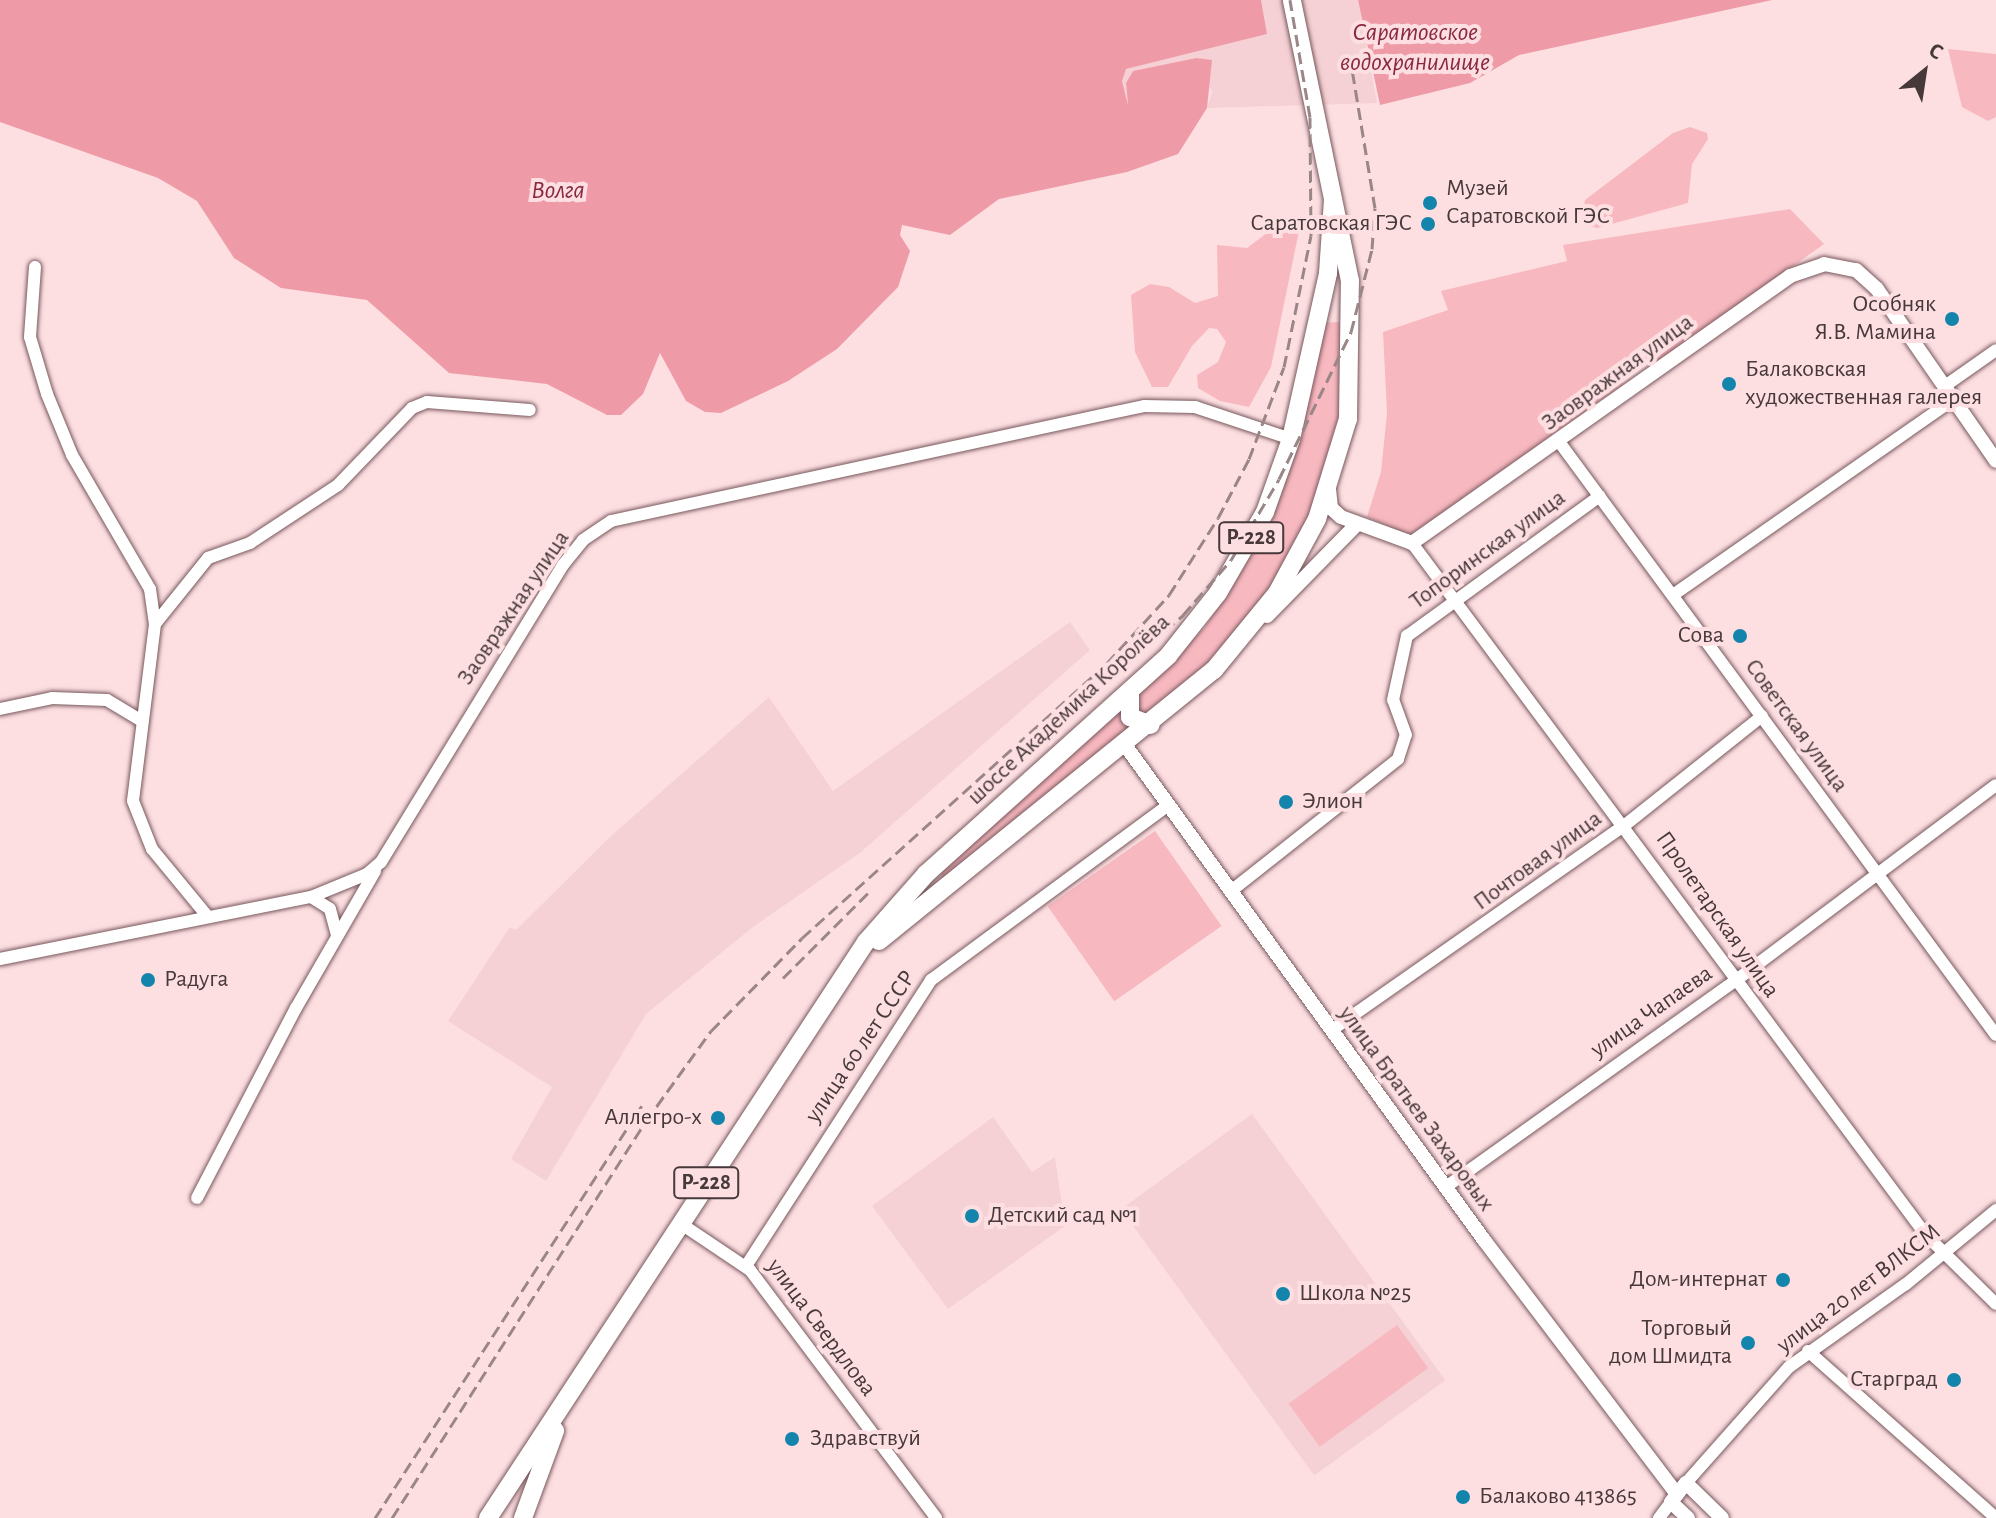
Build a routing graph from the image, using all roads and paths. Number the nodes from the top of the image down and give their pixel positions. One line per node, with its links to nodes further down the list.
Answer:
1 (1292, 0): 2 (highway, Р-228)
2 (1333, 200): 4 (highway, шоссе Академика Королёва / Р-228); 5 (highway, шоссе Академика Королёва / Р-228)
3 (35, 267): 19 (street)
4 (1318, 326): 5 (highway); 10 (highway, шоссе Академика Королёва / Р-228)
5 (1351, 327): 13 (highway, шоссе Академика Королёва / Р-228)
6 (1996, 350): 7 (street)
7 (1945, 386): 8 (main road); 11 (main road, Заовражная улица)
8 (1954, 399): 12 (main road); 17 (street)
9 (530, 410): 19 (street)
10 (1291, 439): 21 (highway, шоссе Академика Королёва / Р-228); 30 (street, Заовражная улица)
11 (1560, 443): 14 (street, Советская улица); 16 (main road, Заовражная улица)
12 (1996, 461)
13 (1330, 488): 15 (main road); 20 (highway, шоссе Академика Королёва / Р-228)
14 (1600, 496): 17 (street, Советская улица); 18 (street, Топоринская улица)
15 (1356, 525): 16 (main road); 20 (main road)
16 (1412, 543): 18 (street, Пролетарская улица)
17 (1673, 595): 23 (street, Советская улица)
18 (1455, 601): 29 (street, Пролетарская улица); 32 (street, Топоринская улица)
19 (155, 624): 24 (street)
20 (1249, 630): 25 (highway, шоссе Академика Королёва / Р-228)
21 (1130, 692): 25 (highway); 37 (highway, шоссе Академика Королёва / Р-228)
22 (0, 709): 24 (street)
23 (1762, 716): 29 (street, Почтовая улица); 31 (street, Советская улица)
24 (140, 720): 34 (street)
25 (1151, 725): 26 (highway, шоссе Академика Королёва / Р-228)
26 (1125, 745): 28 (main road, улица Братьев Захаровых); 37 (highway, шоссе Академика Королёва / Р-228)
27 (1996, 785): 31 (street, улица Чапаева)
28 (1168, 805): 32 (main road, улица Братьев Захаровых); 46 (street, улица 60 лет СССР)
29 (1625, 825): 38 (street, Пролетарская улица); 39 (street, Почтовая улица)
30 (381, 862): 33 (street, Заовражная улица); 35 (street)
31 (1876, 871): 38 (street, улица Чапаева); 40 (street, Советская улица)
32 (1231, 891): 39 (main road, улица Братьев Захаровых)
33 (311, 897): 34 (street, Заовражная улица); 35 (street)
34 (208, 917): 36 (street, Заовражная улица)
35 (337, 938): 42 (street)
36 (0, 959)
37 (843, 977): 44 (highway, шоссе Академика Королёва / Р-228)
38 (1735, 981): 41 (street, улица Чапаева); 45 (street, Пролетарская улица)
39 (1332, 1030): 41 (main road, улица Братьев Захаровых)
40 (1996, 1035)
41 (1446, 1187): 50 (main road, улица Братьев Захаровых)
42 (197, 1198)
43 (1996, 1210): 45 (street, улица 20 лет ВЛКСМ)
44 (680, 1223): 46 (street, улица Свердлова); 49 (highway, шоссе Академика Королёва / Р-228)
45 (1944, 1255): 47 (street, Пролетарская улица); 48 (street, улица 20 лет ВЛКСМ)
46 (746, 1266): 53 (street, улица Свердлова)
47 (1996, 1304)
48 (1808, 1351): 50 (street, улица 20 лет ВЛКСМ); 57 (street)
49 (572, 1392): 51 (highway, шоссе Академика Королёва / Р-228); 52 (highway, шоссе Академика Королёва / Р-228)
50 (1678, 1493): 54 (street, улица 20 лет ВЛКСМ); 55 (main road, улица Братьев Захаровых); 56 (main road, улица Братьев Захаровых)
51 (488, 1518)
52 (523, 1518)
53 (936, 1518)
54 (1659, 1518)
55 (1688, 1518)
56 (1722, 1518)
57 (1996, 1518)

